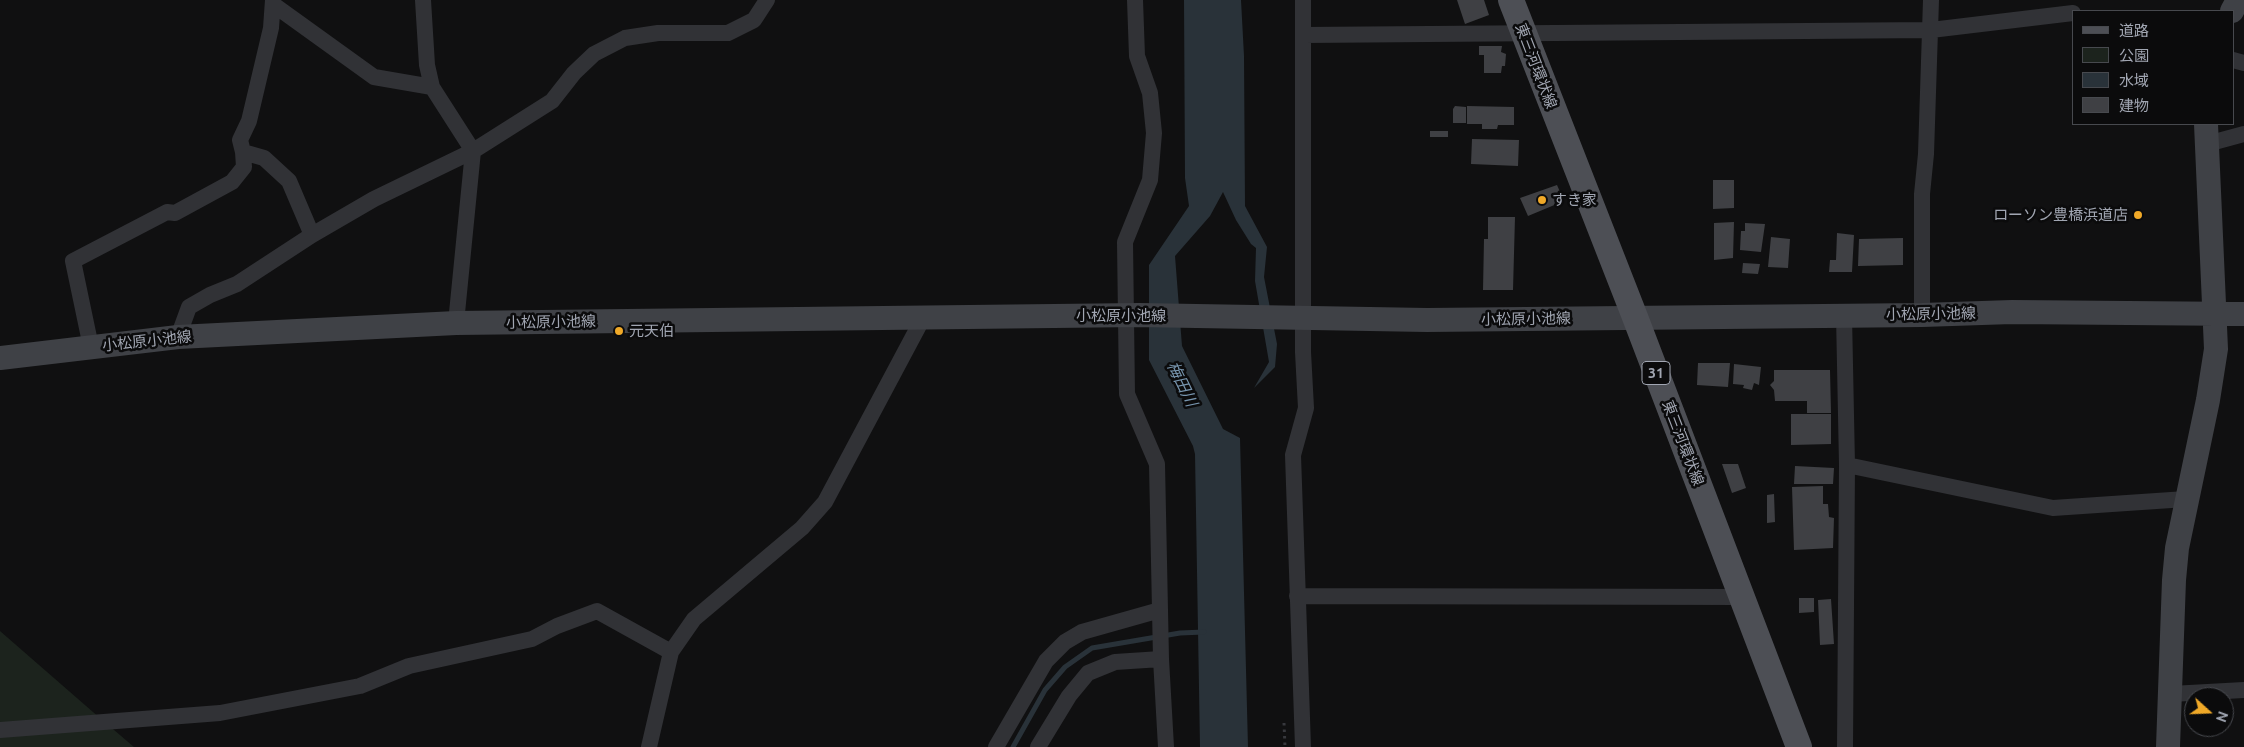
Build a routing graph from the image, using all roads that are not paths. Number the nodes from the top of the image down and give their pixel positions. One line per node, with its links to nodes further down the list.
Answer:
1 (423, 0): 12 (street)
2 (767, 0): 15 (street)
3 (1135, 0): 20 (street)
4 (1303, 0): 11 (street)
5 (1511, 0): 10 (main road, 東三河環状線 / 31)
6 (1931, 0): 9 (street)
7 (273, 3): 12 (street); 16 (street)
8 (2072, 13): 9 (street)
9 (1931, 30): 10 (street); 22 (street)
10 (1523, 33): 11 (street); 25 (main road, 東三河環状線 / 31)
11 (1304, 35): 24 (street)
12 (432, 87): 15 (street)
13 (2207, 134): 14 (street); 18 (main road)
14 (2244, 134)
15 (474, 151): 17 (street); 26 (street)
16 (243, 152): 17 (street); 28 (street)
17 (312, 235): 27 (street)
18 (2215, 312): 19 (main road, 小松原小池線); 22 (main road, 小松原小池線); 31 (main road)
19 (2244, 314)
20 (1132, 315): 23 (main road, 小松原小池線); 24 (main road, 小松原小池線); 34 (street)
21 (1844, 315): 22 (main road, 小松原小池線); 25 (main road, 小松原小池線); 30 (street)
22 (1922, 315)
23 (923, 318): 26 (main road, 小松原小池線); 36 (street)
24 (1297, 318): 25 (main road, 小松原小池線); 32 (street)
25 (1635, 318): 33 (main road, 東三河環状線 / 31)
26 (456, 323): 27 (main road, 小松原小池線)
27 (178, 337): 28 (main road, 小松原小池線)
28 (91, 347): 29 (main road, 小松原小池線)
29 (0, 358)
30 (1847, 465): 31 (street); 46 (street)
31 (2186, 499): 38 (main road)
32 (1297, 596): 33 (street); 44 (street)
33 (1742, 597): 45 (main road, 東三河環状線 / 31)
34 (1160, 610): 35 (street); 41 (street)
35 (1161, 646): 42 (street); 43 (street)
36 (671, 652): 39 (street); 40 (street)
37 (2244, 690): 38 (street)
38 (2171, 694): 47 (main road)
39 (0, 730)
40 (649, 747)
41 (996, 747)
42 (1038, 747)
43 (1166, 747)
44 (1303, 747)
45 (1799, 747)
46 (1845, 747)
47 (2168, 747)

